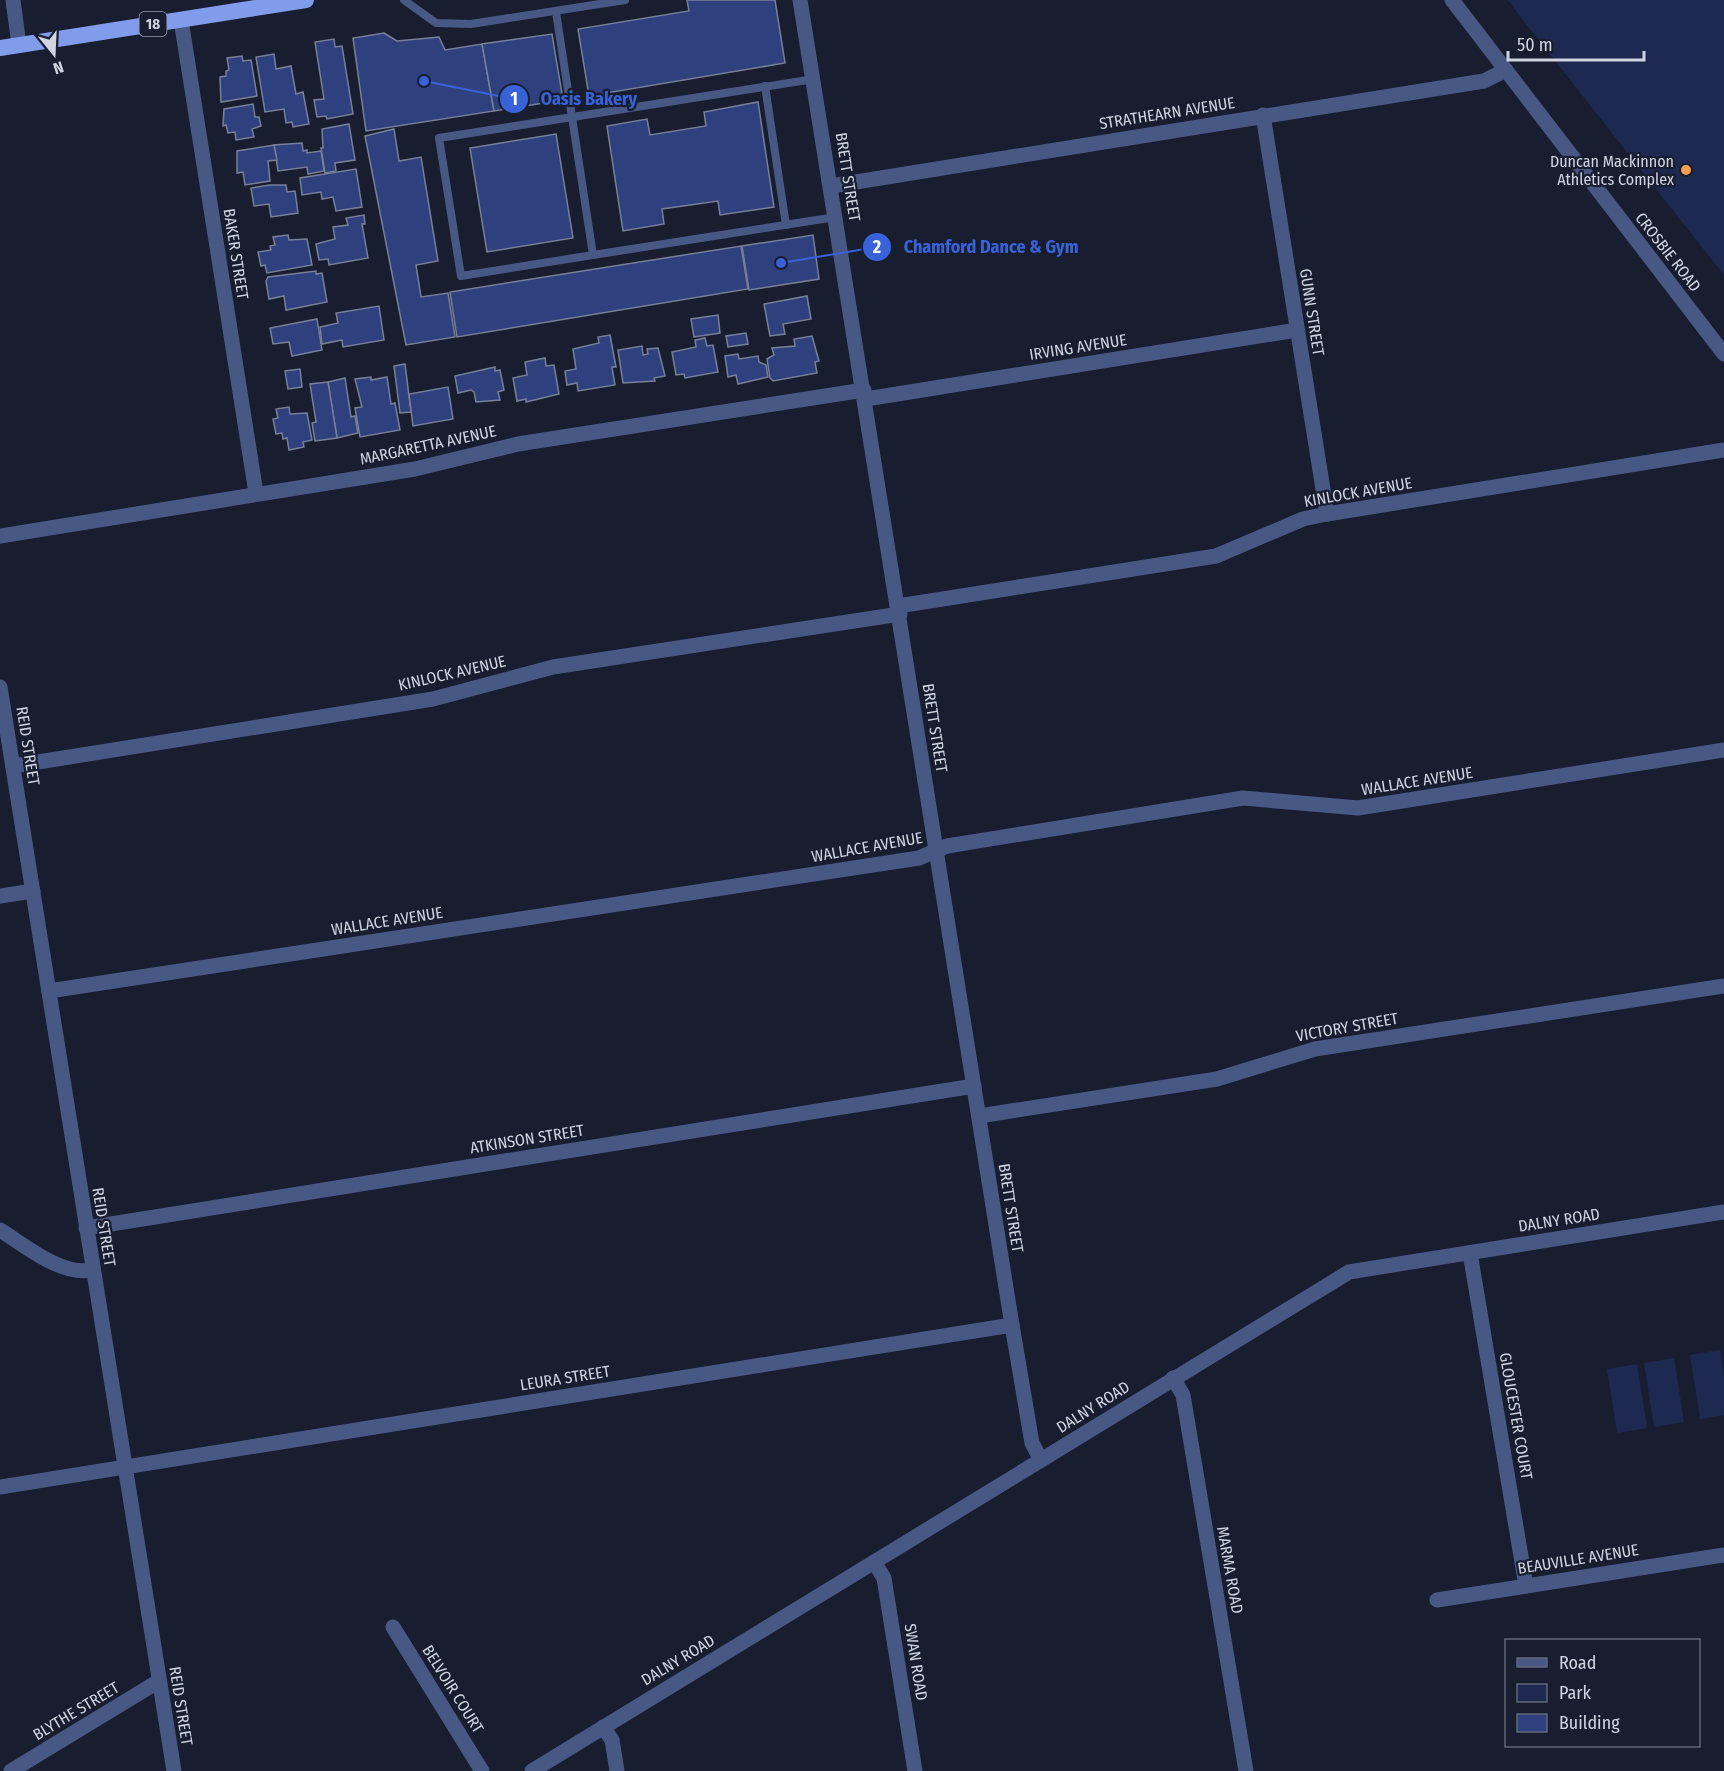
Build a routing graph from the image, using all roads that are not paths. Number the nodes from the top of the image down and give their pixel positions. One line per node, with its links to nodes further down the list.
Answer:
1 (13, 0): 9 (street)
2 (306, 0): 8 (highway, 18)
3 (404, 0): 7 (lane)
4 (625, 0): 7 (lane)
5 (800, 0): 12 (street, BRETT STREET)
6 (1452, 0): 11 (street, CROSBIE ROAD)
7 (556, 12): 15 (lane)
8 (181, 20): 9 (highway, 18); 24 (street, BAKER STREET)
9 (19, 45): 10 (highway, 18)
10 (0, 48)
11 (1506, 70): 14 (street, STRATHEARN AVENUE); 21 (street, CROSBIE ROAD)
12 (813, 79): 13 (lane); 16 (street, BRETT STREET)
13 (765, 86): 15 (lane); 18 (lane)
14 (1263, 115): 16 (street, STRATHEARN AVENUE); 20 (street, GUNN STREET)
15 (570, 116): 19 (lane); 19 (lane)
16 (831, 186): 17 (street, BRETT STREET)
17 (836, 217): 18 (lane); 22 (street, BRETT STREET)
18 (786, 225): 19 (lane)
19 (593, 255)
20 (1297, 330): 22 (street, IRVING AVENUE); 25 (street, GUNN STREET)
21 (1724, 354)
22 (865, 395): 24 (street, MARGARETTA AVENUE); 27 (street, BRETT STREET)
23 (1724, 450): 25 (street, KINLOCK AVENUE)
24 (256, 493): 26 (street, MARGARETTA AVENUE)
25 (1327, 514): 27 (street, KINLOCK AVENUE)
26 (0, 536)
27 (899, 610): 30 (street, KINLOCK AVENUE); 31 (street, BRETT STREET)
28 (0, 687): 30 (street, REID STREET)
29 (1724, 750): 31 (street, WALLACE AVENUE)
30 (13, 766): 32 (street, REID STREET)
31 (936, 852): 35 (street, WALLACE AVENUE); 36 (street, BRETT STREET)
32 (33, 891): 33 (street); 35 (street, REID STREET)
33 (0, 896)
34 (1724, 986): 37 (street, VICTORY STREET)
35 (49, 991): 39 (street, REID STREET)
36 (974, 1086): 37 (street, BRETT STREET); 39 (street, ATKINSON STREET)
37 (979, 1116): 43 (street, BRETT STREET)
38 (1724, 1212): 41 (street, DALNY ROAD)
39 (86, 1228): 42 (street, REID STREET)
40 (0, 1230): 42 (street)
41 (1470, 1253): 44 (street, DALNY ROAD); 50 (street, GLOUCESTER COURT)
42 (92, 1270): 46 (street, REID STREET)
43 (1012, 1325): 45 (street, BRETT STREET); 46 (street, LEURA STREET)
44 (1173, 1378): 45 (street, DALNY ROAD); 61 (street, MARMA ROAD)
45 (1041, 1460): 49 (street, DALNY ROAD)
46 (124, 1467): 47 (street, LEURA STREET); 53 (street, REID STREET)
47 (0, 1487)
48 (1724, 1555): 50 (street, BEAUVILLE AVENUE)
49 (874, 1562): 54 (street, DALNY ROAD); 60 (street, SWAN ROAD)
50 (1526, 1586): 51 (street, BEAUVILLE AVENUE)
51 (1437, 1600)
52 (393, 1627): 57 (street, BELVOIR COURT)
53 (159, 1681): 55 (street, BLYTHE STREET); 56 (street, REID STREET)
54 (603, 1727): 58 (street, DALNY ROAD); 59 (street)
55 (11, 1771)
56 (174, 1771)
57 (482, 1771)
58 (532, 1771)
59 (617, 1771)
60 (915, 1771)
61 (1246, 1771)

